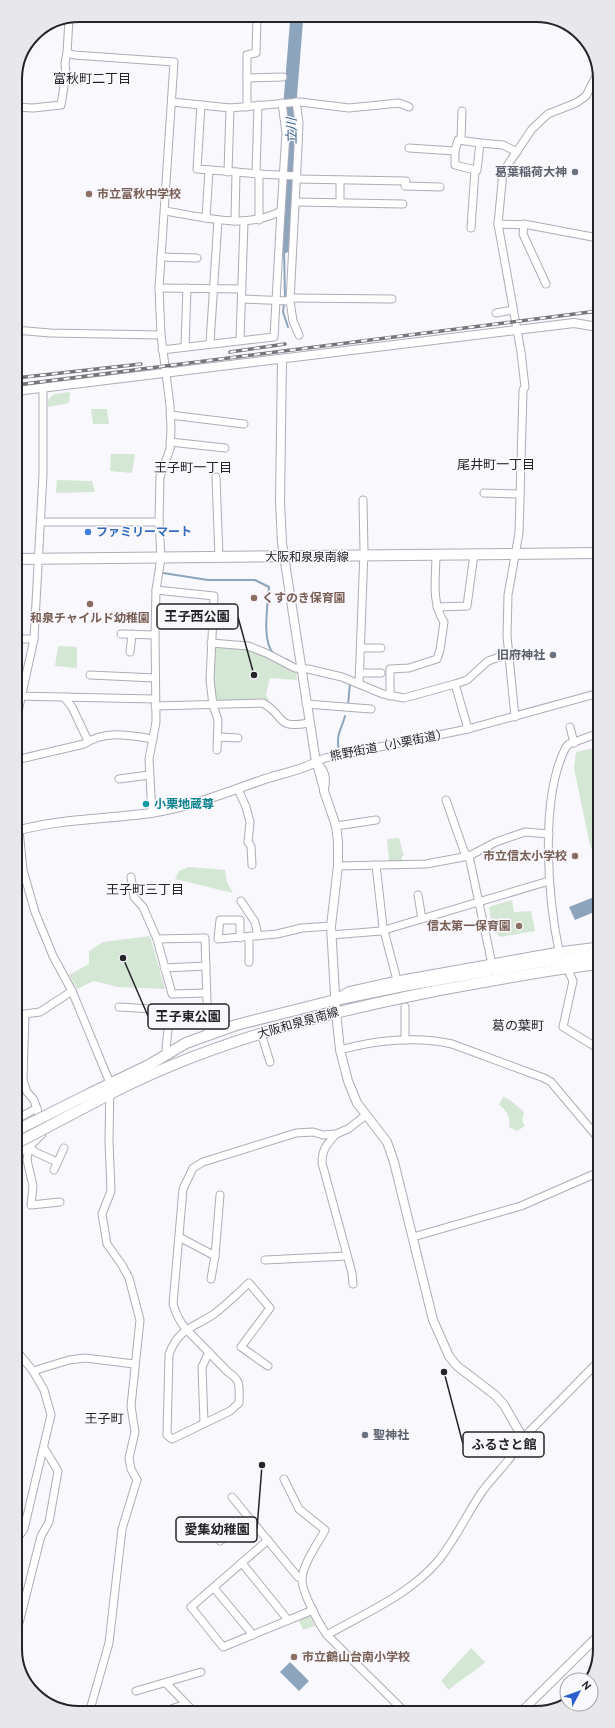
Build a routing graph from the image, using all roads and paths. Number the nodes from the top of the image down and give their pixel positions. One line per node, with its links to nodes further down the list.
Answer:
1 (257, 22): 5 (street)
2 (69, 23): 3 (street)
3 (67, 53): 7 (street); 12 (street)
4 (282, 77): 5 (street)
5 (247, 78): 13 (street)
6 (593, 82): 21 (street)
7 (172, 102): 10 (street); 34 (street)
8 (296, 102): 9 (street); 14 (street); 28 (street)
9 (284, 103): 11 (street); 27 (street)
10 (201, 105): 15 (street); 22 (street)
11 (258, 105): 13 (street); 26 (street)
12 (22, 107)
13 (247, 107): 15 (street)
14 (409, 107)
15 (230, 108): 24 (street)
16 (462, 111): 17 (street)
17 (461, 140): 18 (street); 20 (street)
18 (480, 143): 21 (street); 23 (street)
19 (409, 148): 20 (street)
20 (455, 151): 23 (street)
21 (517, 152): 42 (street)
22 (210, 170): 24 (street); 37 (street)
23 (475, 170): 44 (street)
24 (228, 172): 25 (street)
25 (236, 172): 26 (street); 40 (street)
26 (258, 174): 27 (street); 39 (street)
27 (285, 176): 28 (street); 35 (street)
28 (297, 177): 29 (street); 31 (street)
29 (340, 180): 30 (street); 32 (street)
30 (440, 187)
31 (297, 202): 32 (street); 36 (street)
32 (340, 203): 33 (street)
33 (403, 204)
34 (165, 211): 37 (street); 46 (street)
35 (282, 212): 36 (street); 39 (street); 55 (street)
36 (295, 214): 56 (street)
37 (206, 218): 38 (street)
38 (218, 220): 40 (street); 51 (street)
39 (259, 220): 41 (street)
40 (235, 221): 41 (street)
41 (244, 222): 52 (street)
42 (498, 224): 43 (street); 57 (street)
43 (524, 224): 45 (street); 48 (street)
44 (471, 228)
45 (593, 237)
46 (160, 257): 47 (street); 49 (street)
47 (196, 258)
48 (546, 284)
49 (159, 288): 50 (street); 62 (street)
50 (187, 288): 51 (street); 66 (street)
51 (214, 288): 52 (street); 65 (street)
52 (242, 289): 53 (street)
53 (242, 299): 55 (street); 64 (street)
54 (392, 299): 56 (street)
55 (278, 300): 56 (street); 64 (street)
56 (290, 300): 63 (street)
57 (513, 310): 58 (street); 60 (street)
58 (496, 313)
59 (593, 326): 60 (street)
60 (517, 329): 68 (street); 78 (street)
61 (22, 331): 62 (street)
62 (161, 335): 67 (street)
63 (299, 335)
64 (240, 340): 65 (street)
65 (210, 343): 66 (street)
66 (185, 347): 67 (street)
67 (162, 350): 69 (street)
68 (282, 359): 69 (street); 90 (street)
69 (165, 372): 70 (street); 72 (street)
70 (44, 388): 71 (street); 82 (street)
71 (22, 390)
72 (170, 415): 73 (street); 74 (street)
73 (244, 424)
74 (170, 442): 75 (street); 83 (street)
75 (225, 448)
76 (216, 477): 88 (street)
77 (484, 493): 78 (street)
78 (520, 494): 87 (street)
79 (363, 500): 80 (street)
80 (364, 515): 81 (street); 89 (street)
81 (372, 515)
82 (41, 522): 83 (street); 93 (street)
83 (158, 522): 92 (street)
84 (593, 553): 87 (main road, 大阪和泉泉南線)
85 (436, 554): 86 (main road, 大阪和泉泉南線); 89 (main road, 大阪和泉泉南線); 95 (street)
86 (474, 554): 87 (main road, 大阪和泉泉南線); 95 (street)
87 (517, 554): 105 (street)
88 (219, 556): 90 (main road, 大阪和泉泉南線); 92 (main road, 大阪和泉泉南線)
89 (363, 556): 90 (main road, 大阪和泉泉南線); 102 (street)
90 (284, 557): 106 (street)
91 (22, 558): 93 (main road, 大阪和泉泉南線)
92 (160, 558): 93 (main road, 大阪和泉泉南線); 94 (street)
93 (39, 559): 100 (street)
94 (156, 590): 98 (street); 101 (street)
95 (437, 608): 115 (street)
96 (121, 634): 97 (street)
97 (132, 634): 98 (street); 104 (street)
98 (155, 635): 110 (street)
99 (22, 639): 100 (street)
100 (34, 639): 111 (street)
101 (211, 643): 106 (street); 120 (street)
102 (362, 648): 103 (street); 107 (street)
103 (381, 648)
104 (130, 652)
105 (508, 654): 113 (street); 122 (street)
106 (301, 669): 112 (street); 119 (street)
107 (361, 673): 108 (street); 112 (street)
108 (381, 673)
109 (90, 675): 110 (street)
110 (155, 678): 118 (street)
111 (22, 682)
112 (359, 684): 115 (street)
113 (455, 684): 115 (street); 125 (street)
114 (22, 696): 117 (street)
115 (390, 696)
116 (593, 696): 122 (street, 熊野街道（小栗街道）)
117 (64, 697): 118 (street); 130 (street)
118 (154, 703): 120 (street); 129 (street)
119 (306, 704): 121 (street); 123 (street)
120 (213, 705): 123 (street); 127 (street)
121 (371, 709)
122 (515, 717): 125 (street, 熊野街道（小栗街道）)
123 (309, 722): 134 (street)
124 (570, 728): 131 (street)
125 (468, 729): 134 (street, 熊野街道（小栗街道）)
126 (593, 735): 131 (street)
127 (218, 737): 128 (street); 132 (street)
128 (238, 738)
129 (153, 739): 130 (street); 135 (street)
130 (88, 741): 133 (street)
131 (574, 743): 144 (street)
132 (217, 750)
133 (22, 759)
134 (316, 762): 137 (street, 熊野街道（小栗街道）); 138 (street)
135 (149, 774): 136 (street); 140 (street)
136 (119, 779)
137 (238, 789): 140 (street, 熊野街道（小栗街道）); 147 (street)
138 (324, 791): 142 (street)
139 (446, 800): 145 (street)
140 (152, 813): 143 (street, 熊野街道（小栗街道）)
141 (376, 820): 142 (street)
142 (336, 826): 149 (street)
143 (22, 829)
144 (549, 834): 145 (street); 151 (street)
145 (469, 856): 148 (street); 154 (street)
146 (22, 862): 171 (street)
147 (252, 865)
148 (376, 865): 149 (street); 157 (street)
149 (338, 866): 156 (street)
150 (131, 877): 161 (street)
151 (549, 881): 154 (street); 164 (street)
152 (418, 895): 155 (street)
153 (241, 901): 158 (street)
154 (479, 902): 155 (street); 167 (street)
155 (422, 919): 157 (street)
156 (331, 930): 157 (street); 158 (street); 173 (street)
157 (384, 930): 170 (street)
158 (258, 936): 159 (street)
159 (249, 937): 160 (street); 165 (street)
160 (240, 938)
161 (157, 939): 168 (street); 169 (street)
162 (593, 948): 164 (street)
163 (593, 955): 164 (main road, 大阪和泉泉南線)
164 (563, 960): 166 (main road, 大阪和泉泉南線); 167 (street); 173 (main road, 大阪和泉泉南線); 176 (main road, 大阪和泉泉南線); 181 (street)
165 (249, 962)
166 (593, 963)
167 (492, 964): 170 (street)
168 (206, 966): 169 (street); 172 (street)
169 (164, 968): 172 (street)
170 (397, 980): 173 (street)
171 (72, 991): 177 (street); 187 (street)
172 (206, 993): 179 (street)
173 (335, 1000): 176 (street); 179 (main road, 大阪和泉泉南線)
174 (119, 1007): 183 (street)
175 (405, 1007): 180 (street)
176 (336, 1012): 178 (main road, 大阪和泉泉南線); 182 (street)
177 (25, 1015): 184 (street)
178 (261, 1033): 185 (street); 188 (main road, 大阪和泉泉南線)
179 (208, 1034): 183 (main road, 大阪和泉泉南線)
180 (405, 1040): 182 (street); 194 (street)
181 (593, 1046)
182 (340, 1050): 191 (street)
183 (168, 1053): 187 (main road, 大阪和泉泉南線)
184 (22, 1054)
185 (270, 1062)
186 (22, 1083): 190 (street)
187 (110, 1083): 188 (street); 189 (main road, 大阪和泉泉南線)
188 (110, 1094): 189 (main road, 大阪和泉泉南線); 215 (street)
189 (93, 1097): 193 (main road, 大阪和泉泉南線, bridge); 196 (main road, 大阪和泉泉南線, bridge)
190 (37, 1108): 192 (street); 197 (street)
191 (366, 1115): 195 (street); 206 (street)
192 (22, 1116)
193 (22, 1127)
194 (593, 1132)
195 (336, 1134): 205 (street); 208 (street)
196 (22, 1140)
197 (29, 1147): 199 (street); 200 (street); 204 (street)
198 (64, 1148): 200 (street)
199 (22, 1150)
200 (57, 1162): 201 (street)
201 (54, 1170)
202 (593, 1175): 206 (street)
203 (220, 1195): 207 (street)
204 (60, 1202)
205 (180, 1237): 207 (street); 212 (street)
206 (413, 1237): 220 (street)
207 (216, 1256): 210 (street)
208 (347, 1256): 209 (street); 211 (street)
209 (265, 1260)
210 (211, 1279)
211 (353, 1284)
212 (186, 1329): 213 (street); 216 (street); 219 (street)
213 (209, 1352): 219 (street); 219 (street)
214 (22, 1357): 218 (street)
215 (134, 1364): 218 (street); 241 (street)
216 (268, 1366)
217 (593, 1367): 220 (street)
218 (33, 1371): 221 (street)
219 (204, 1423)
220 (523, 1438): 234 (street)
221 (44, 1448): 225 (street); 232 (street)
222 (284, 1479): 229 (street)
223 (232, 1497): 224 (street)
224 (249, 1518): 226 (street); 227 (street)
225 (22, 1533)
226 (268, 1540): 228 (street); 229 (street)
227 (220, 1541)
228 (242, 1563): 230 (street); 233 (street)
229 (302, 1578): 231 (street)
230 (214, 1588): 235 (street); 235 (street)
231 (312, 1610): 233 (street); 234 (street)
232 (22, 1612)
233 (288, 1620): 235 (street)
234 (327, 1635): 243 (street)
235 (253, 1636)
236 (593, 1641): 244 (street)
237 (202, 1672): 238 (street)
238 (166, 1683): 239 (street); 240 (street)
239 (136, 1691)
240 (186, 1704): 242 (street)
241 (91, 1706)
242 (180, 1706)
243 (399, 1706)
244 (527, 1706)

